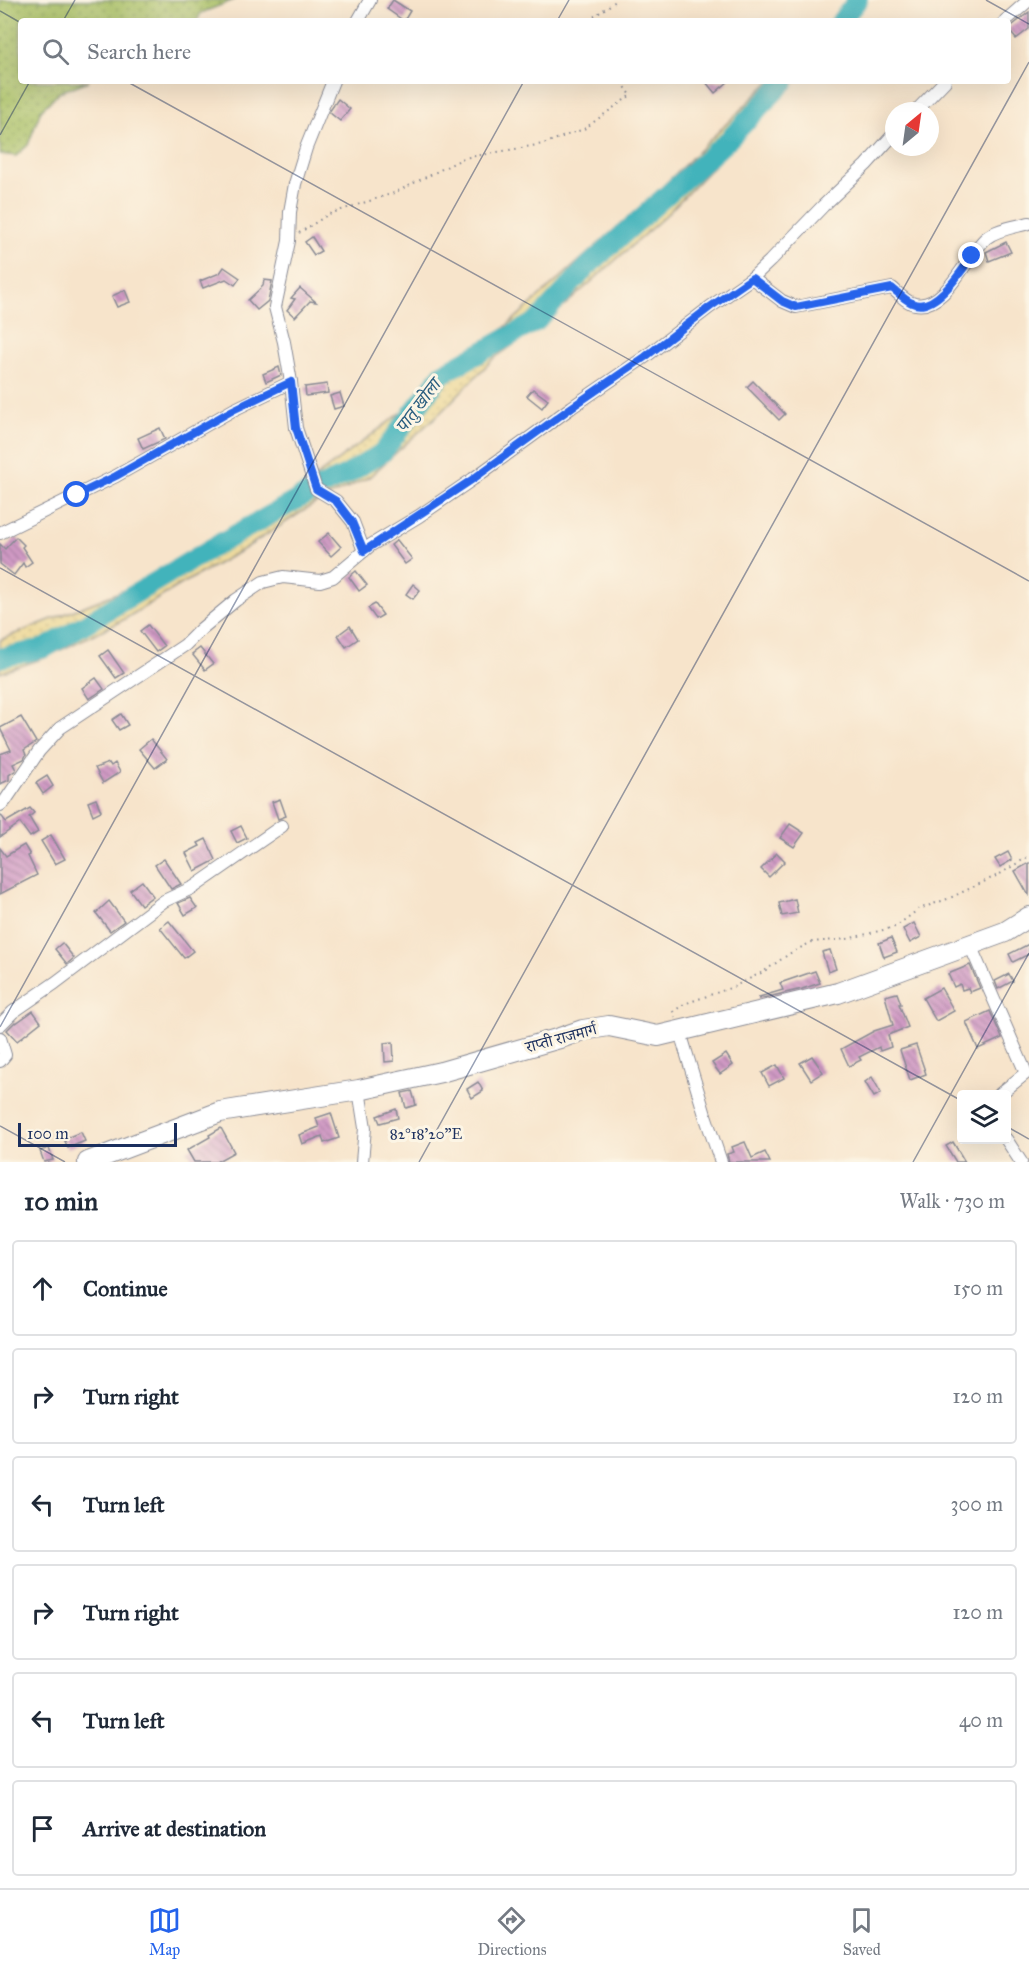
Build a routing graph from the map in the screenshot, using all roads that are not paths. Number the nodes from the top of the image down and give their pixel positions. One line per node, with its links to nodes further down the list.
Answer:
1 (370, 0): 3 (street)
2 (1029, 0): 4 (street)
3 (360, 18)
4 (1008, 18)
5 (332, 84): 11 (street)
6 (942, 84): 7 (street)
7 (925, 102)
8 (885, 144): 10 (street)
9 (1029, 223): 10 (street)
10 (752, 278): 13 (street)
11 (291, 382): 12 (street); 13 (street)
12 (0, 533)
13 (364, 551): 14 (street)
14 (0, 805)
15 (282, 826): 18 (street)
16 (1029, 917): 17 (main road, राप्ती राजमार्ग)
17 (970, 945): 19 (main road, राप्ती राजमार्ग); 23 (street)
18 (0, 1026)
19 (680, 1032): 22 (main road, राप्ती राजमार्ग); 27 (street)
20 (0, 1038): 21 (street)
21 (0, 1061)
22 (359, 1090): 25 (main road, राप्ती राजमार्ग); 26 (street)
23 (1006, 1090)
24 (1009, 1144): 28 (street)
25 (88, 1162)
26 (362, 1162)
27 (721, 1162)
28 (1021, 1162)

